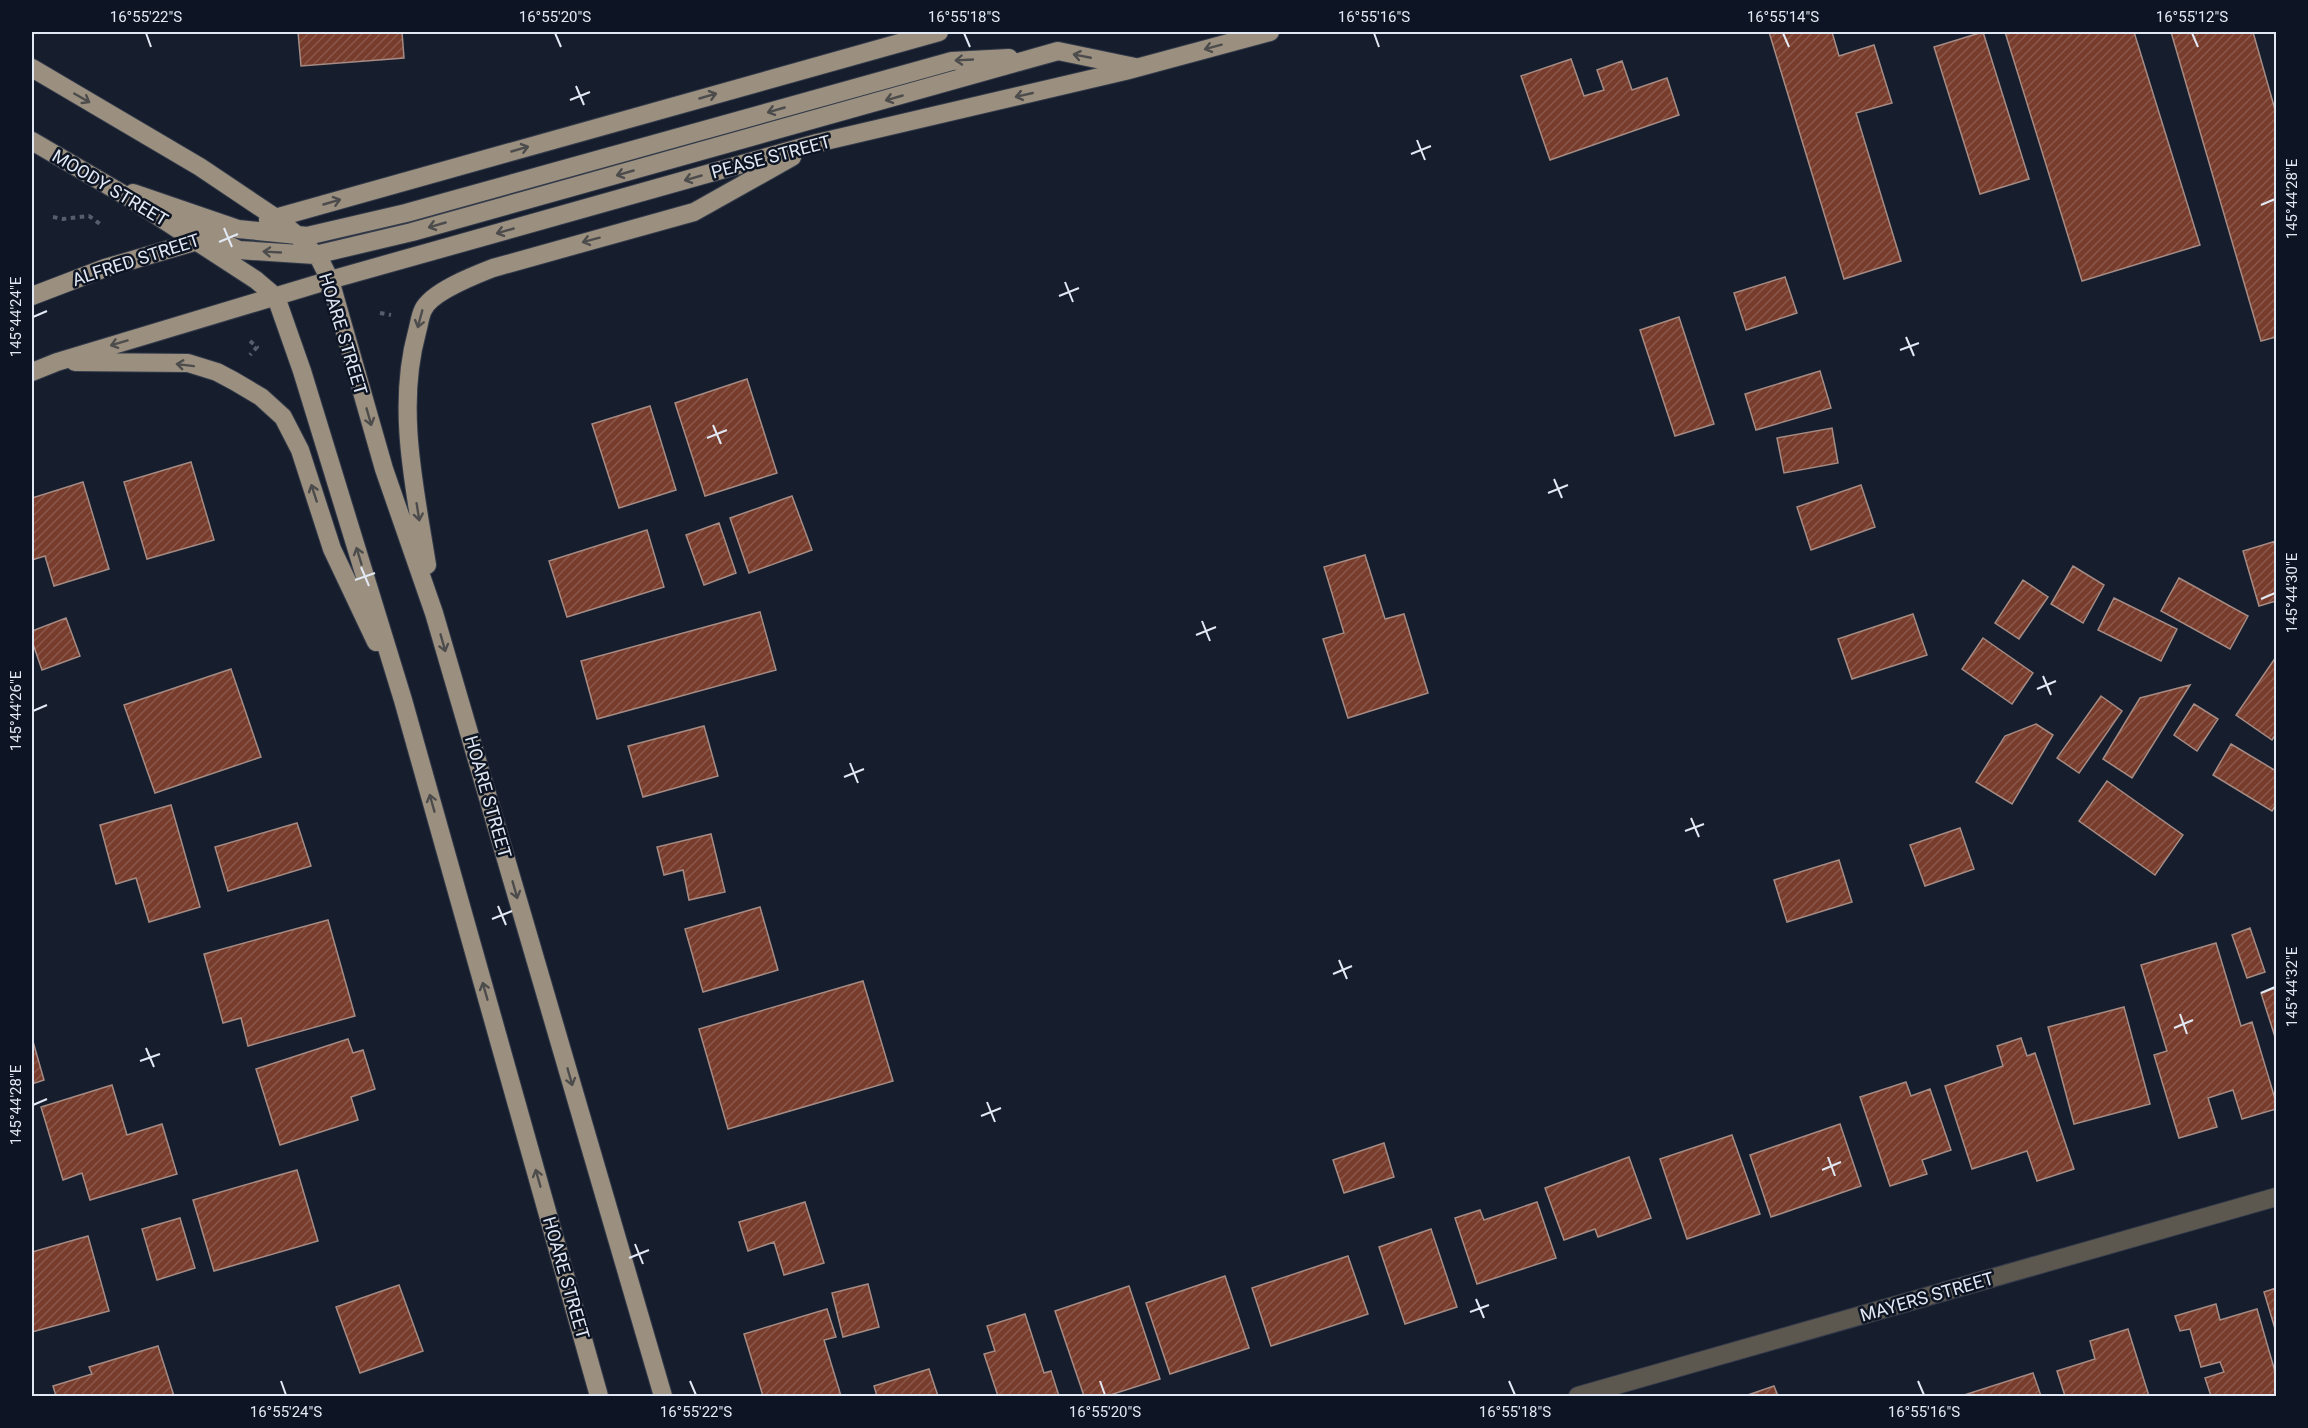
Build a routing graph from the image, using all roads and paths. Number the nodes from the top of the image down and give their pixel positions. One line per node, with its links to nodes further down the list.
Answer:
1 (939, 32): 10 (main road, one-way to 1)
2 (1270, 32): 5 (main road, PEASE STREET, one-way to 5)
3 (1043, 56): 5 (main road, one-way to 3); 13 (main road, one-way to 13); 15 (main road, one-way to 15)
4 (32, 68): 10 (main road, one-way to 10)
5 (1139, 68): 7 (main road, PEASE STREET, one-way to 7)
6 (32, 141): 8 (main road, MOODY STREET)
7 (817, 143): 16 (main road, PEASE STREET, one-way to 16); 21 (main road, one-way to 21)
8 (102, 182): 12 (main road); 14 (main road, MOODY STREET)
9 (53, 217): 11 (path)
10 (276, 218): 12 (main road, ALFRED STREET); 13 (main road, HOARE STREET)
11 (100, 224)
12 (238, 229): 13 (main road); 14 (main road, ALFRED STREET)
13 (298, 236): 15 (main road, HOARE STREET)
14 (204, 239): 15 (main road, one-way to 14); 17 (main road, ALFRED STREET); 18 (main road, MOODY STREET)
15 (315, 255): 16 (main road, HOARE STREET)
16 (330, 280): 18 (main road, PEASE STREET); 21 (main road, HOARE STREET, one-way to 21)
17 (32, 296)
18 (276, 297): 19 (main road, one-way to 19); 22 (main road, HOARE STREET, one-way to 18)
19 (57, 362): 20 (main road); 22 (main road, one-way to 19)
20 (32, 372)
21 (434, 613): 25 (main road, HOARE STREET, one-way to 25)
22 (403, 700): 24 (main road, HOARE STREET, one-way to 22)
23 (2277, 1197): 26 (street, MAYERS STREET)
24 (599, 1396)
25 (663, 1396)
26 (1578, 1396)

